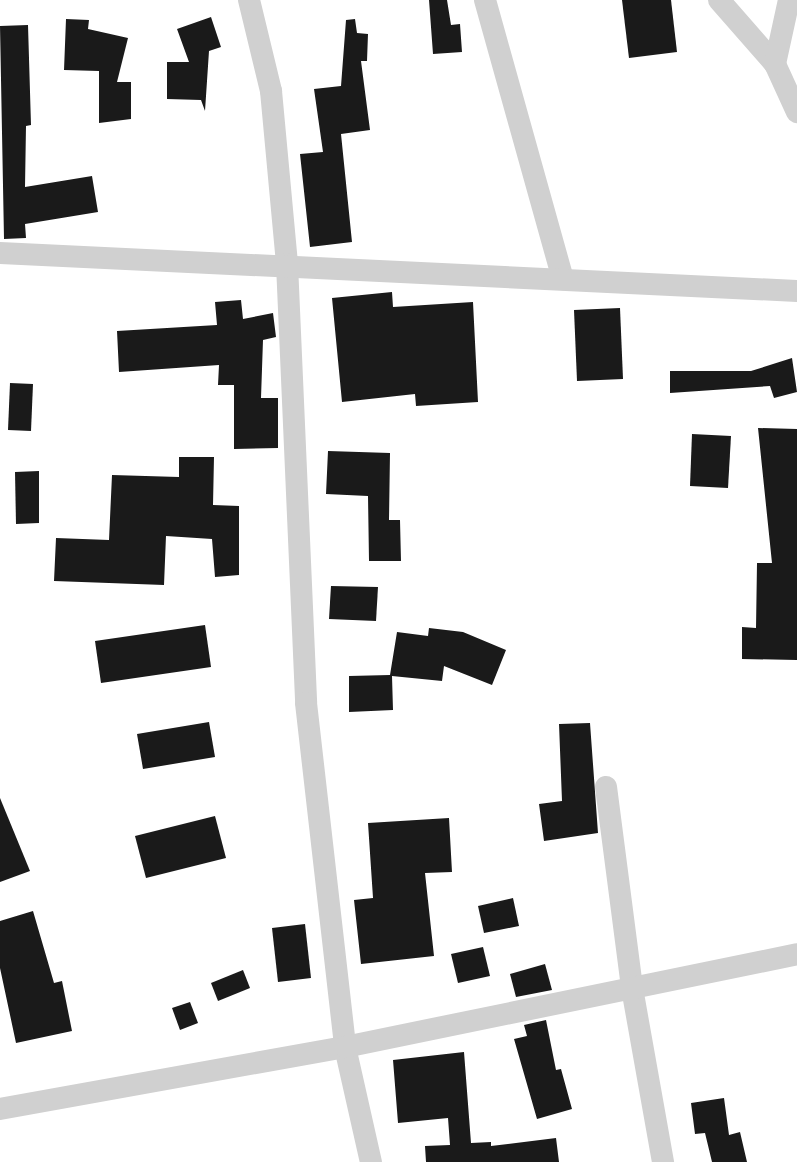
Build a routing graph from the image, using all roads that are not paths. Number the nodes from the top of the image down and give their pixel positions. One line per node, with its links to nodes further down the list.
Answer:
1 (249, 0): 8 (street)
2 (485, 0): 9 (street)
3 (719, 0): 5 (street)
4 (791, 4): 5 (street)
5 (775, 64): 6 (street)
6 (797, 112)
7 (0, 253): 8 (street)
8 (287, 264): 9 (street); 14 (street)
9 (563, 279): 10 (street)
10 (797, 291)
11 (606, 787): 13 (street)
12 (797, 954): 13 (street)
13 (632, 988): 14 (street); 17 (street)
14 (345, 1047): 15 (street); 16 (street)
15 (0, 1109)
16 (371, 1162)
17 (663, 1162)

